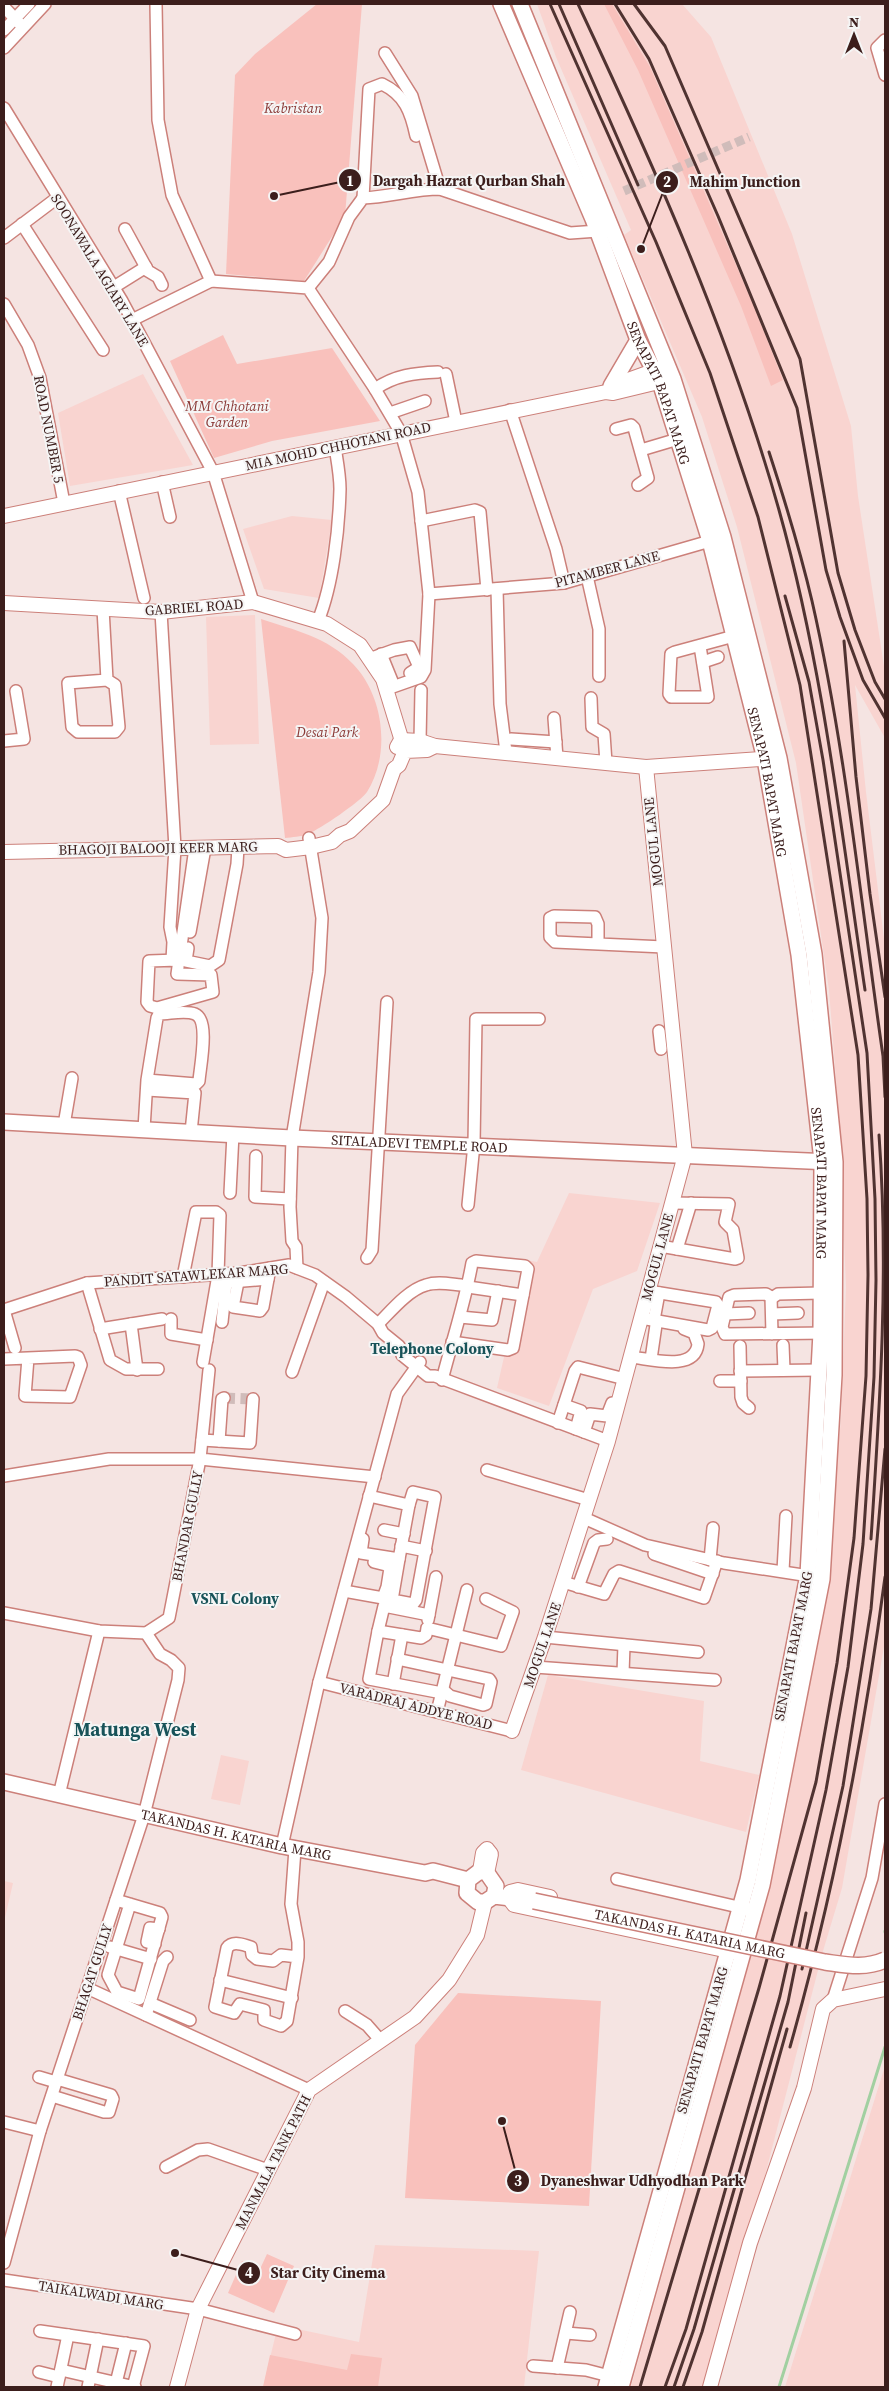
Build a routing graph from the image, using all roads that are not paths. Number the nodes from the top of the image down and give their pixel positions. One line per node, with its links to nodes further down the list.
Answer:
1 (29, 4): 7 (street)
2 (46, 4): 7 (street)
3 (156, 4): 23 (street)
4 (501, 4): 20 (main road, SENAPATI BAPAT MARG)
5 (520, 4): 20 (main road, SENAPATI BAPAT MARG)
6 (4, 7): 7 (street)
7 (19, 23): 8 (street); 10 (street)
8 (4, 30)
9 (885, 40): 12 (street)
10 (4, 48)
11 (385, 53): 15 (street)
12 (885, 75)
13 (4, 108): 16 (street, SOONAWALA AGIARY LANE)
14 (416, 136): 17 (street)
15 (440, 189): 17 (street); 20 (street)
16 (57, 198): 18 (street); 25 (street, SOONAWALA AGIARY LANE)
17 (363, 198): 26 (street)
18 (22, 224): 21 (street); 30 (street)
19 (125, 229): 22 (street)
20 (604, 229): 29 (main road, SENAPATI BAPAT MARG); 31 (main road, SENAPATI BAPAT MARG)
21 (4, 238)
22 (146, 267): 24 (street); 25 (street)
23 (211, 281): 26 (street); 28 (street)
24 (162, 285)
25 (114, 287): 28 (street, SOONAWALA AGIARY LANE)
26 (308, 288): 32 (street)
27 (4, 304): 48 (street, ROAD NUMBER 5)
28 (132, 320): 44 (street, SOONAWALA AGIARY LANE)
29 (638, 340): 31 (main road, SENAPATI BAPAT MARG); 33 (main road)
30 (103, 350)
31 (664, 374): 33 (street, MIA MOHD CHHOTANI ROAD); 40 (main road, SENAPATI BAPAT MARG); 43 (main road, SENAPATI BAPAT MARG)
32 (376, 389): 36 (street); 37 (street)
33 (608, 389): 35 (street, MIA MOHD CHHOTANI ROAD)
34 (425, 400): 36 (street)
35 (510, 410): 37 (street, MIA MOHD CHHOTANI ROAD); 54 (street)
36 (390, 413): 39 (street)
37 (456, 422): 39 (street, MIA MOHD CHHOTANI ROAD)
38 (616, 429): 42 (street)
39 (401, 433): 41 (street, MIA MOHD CHHOTANI ROAD); 51 (street)
40 (678, 439): 42 (street); 43 (main road, SENAPATI BAPAT MARG)
41 (336, 446): 44 (street, MIA MOHD CHHOTANI ROAD); 62 (street)
42 (641, 450): 46 (street)
43 (691, 459): 52 (main road, SENAPATI BAPAT MARG)
44 (213, 472): 45 (street, MIA MOHD CHHOTANI ROAD); 58 (street, SOONAWALA AGIARY LANE)
45 (162, 482): 47 (street, MIA MOHD CHHOTANI ROAD); 50 (street)
46 (638, 485)
47 (119, 491): 48 (street, MIA MOHD CHHOTANI ROAD); 57 (street)
48 (64, 503): 49 (street, MIA MOHD CHHOTANI ROAD)
49 (4, 516)
50 (170, 517)
51 (421, 521): 55 (street); 56 (street)
52 (717, 539): 53 (street, PITAMBER LANE); 64 (main road, SENAPATI BAPAT MARG); 81 (main road, SENAPATI BAPAT MARG)
53 (587, 576): 54 (street, PITAMBER LANE); 67 (street)
54 (564, 584): 55 (street, PITAMBER LANE)
55 (492, 589): 56 (street, PITAMBER LANE); 79 (street)
56 (428, 594): 69 (street)
57 (144, 598)
58 (253, 602): 61 (street, GABRIEL ROAD); 62 (street, GABRIEL ROAD)
59 (4, 603): 60 (street, GABRIEL ROAD)
60 (103, 609): 61 (street, GABRIEL ROAD); 68 (street)
61 (161, 612): 86 (street)
62 (318, 621): 65 (street, GABRIEL ROAD)
63 (700, 646): 64 (street); 66 (street); 66 (street)
64 (728, 647): 66 (street); 81 (main road, SENAPATI BAPAT MARG)
65 (375, 656): 69 (street, GABRIEL ROAD); 69 (street)
66 (703, 662)
67 (599, 676)
68 (107, 680): 68 (street)
69 (388, 687): 75 (street); 78 (street, GABRIEL ROAD)
70 (16, 691): 74 (street)
71 (591, 698): 82 (street)
72 (554, 718): 76 (street)
73 (511, 739): 76 (street)
74 (4, 741)
75 (420, 741): 77 (street); 78 (street)
76 (556, 742): 80 (street)
77 (435, 746): 78 (street); 79 (street)
78 (404, 748): 84 (street)
79 (506, 752): 80 (street)
80 (557, 758): 82 (street)
81 (772, 758): 83 (street); 109 (main road, SENAPATI BAPAT MARG)
82 (606, 763): 83 (street)
83 (646, 767): 91 (street, MOGUL LANE)
84 (310, 843): 85 (street, BHAGOJI BALOOJI KEER MARG); 104 (street)
85 (238, 847): 87 (street, BHAGOJI BALOOJI KEER MARG); 87 (street)
86 (175, 848): 87 (street, BHAGOJI BALOOJI KEER MARG); 88 (street, BHAGOJI BALOOJI KEER MARG); 89 (street)
87 (200, 848): 89 (street)
88 (4, 852)
89 (177, 942): 92 (street)
90 (598, 944): 90 (street); 91 (street)
91 (664, 947): 107 (street, MOGUL LANE)
92 (175, 960): 92 (street)
93 (387, 1002): 105 (street)
94 (539, 1020): 106 (street)
95 (659, 1031): 96 (street)
96 (661, 1049)
97 (72, 1078): 100 (street)
98 (147, 1085): 98 (street); 101 (street); 102 (street)
99 (4, 1122): 100 (main road, SITALADEVI TEMPLE ROAD)
100 (64, 1125): 101 (main road, SITALADEVI TEMPLE ROAD)
101 (144, 1129): 102 (main road, SITALADEVI TEMPLE ROAD)
102 (191, 1132): 103 (main road, SITALADEVI TEMPLE ROAD)
103 (233, 1134): 104 (main road, SITALADEVI TEMPLE ROAD); 110 (street)
104 (292, 1138): 105 (main road, SITALADEVI TEMPLE ROAD); 111 (street)
105 (377, 1140): 106 (main road, SITALADEVI TEMPLE ROAD); 117 (street)
106 (474, 1144): 107 (main road, SITALADEVI TEMPLE ROAD); 114 (street)
107 (685, 1155): 109 (main road, SITALADEVI TEMPLE ROAD); 112 (street, MOGUL LANE)
108 (256, 1156): 111 (street)
109 (828, 1161): 127 (main road, SENAPATI BAPAT MARG); 141 (main road, SENAPATI BAPAT MARG)
110 (230, 1193)
111 (290, 1199): 118 (street)
112 (672, 1204): 113 (street); 115 (street, MOGUL LANE)
113 (691, 1204): 116 (street); 116 (street)
114 (468, 1205)
115 (660, 1246): 116 (street); 126 (street, MOGUL LANE)
116 (677, 1249)
117 (368, 1258)
118 (293, 1262): 119 (street, PANDIT SATAWLEKAR MARG); 122 (street)
119 (269, 1273): 121 (street, PANDIT SATAWLEKAR MARG); 121 (street)
120 (183, 1277): 121 (street, PANDIT SATAWLEKAR MARG); 121 (street); 123 (street, PANDIT SATAWLEKAR MARG)
121 (227, 1278): 136 (street); 143 (street)
122 (320, 1278): 139 (street); 157 (street)
123 (87, 1283): 130 (street, PANDIT SATAWLEKAR MARG); 140 (street)
124 (464, 1286): 125 (street); 128 (street); 135 (street); 139 (street)
125 (498, 1291): 128 (street); 135 (street)
126 (654, 1292): 137 (street, MOGUL LANE); 137 (street)
127 (821, 1293): 129 (street); 141 (main road, SENAPATI BAPAT MARG)
128 (523, 1295): 144 (street)
129 (772, 1298): 133 (street); 134 (street)
130 (4, 1310): 147 (street)
131 (749, 1313): 133 (street)
132 (798, 1313): 134 (street)
133 (725, 1314): 142 (street)
134 (772, 1314): 142 (street)
135 (460, 1317): 144 (street)
136 (222, 1322)
137 (648, 1322): 148 (street, MOGUL LANE); 151 (street); 151 (street)
138 (131, 1324): 140 (street); 143 (street); 154 (street)
139 (378, 1324): 152 (street)
140 (100, 1329): 154 (street)
141 (827, 1333): 142 (street); 156 (main road, SENAPATI BAPAT MARG); 165 (main road, SENAPATI BAPAT MARG)
142 (772, 1334)
143 (207, 1340): 170 (street)
144 (452, 1342): 159 (street)
145 (784, 1345): 155 (street)
146 (740, 1346): 158 (street)
147 (14, 1348)
148 (631, 1357): 151 (street); 160 (street, MOGUL LANE)
149 (28, 1358): 149 (street); 150 (street)
150 (4, 1359)
151 (651, 1359)
152 (418, 1364): 159 (street); 176 (street)
153 (158, 1368): 154 (street)
154 (137, 1370)
155 (784, 1370): 156 (street); 158 (street)
156 (819, 1370): 165 (main road, SENAPATI BAPAT MARG)
157 (292, 1372)
158 (740, 1376): 161 (street); 167 (street)
159 (438, 1378): 168 (street)
160 (622, 1378): 162 (street, MOGUL LANE); 166 (street)
161 (720, 1381)
162 (618, 1394): 169 (street); 172 (street, MOGUL LANE)
163 (224, 1398): 171 (street)
164 (253, 1399): 171 (street)
165 (825, 1403): 195 (main road, SENAPATI BAPAT MARG)
166 (564, 1405): 168 (street); 169 (street)
167 (748, 1408)
168 (558, 1422): 169 (street)
169 (585, 1432): 172 (street)
170 (202, 1440): 171 (street); 173 (street)
171 (219, 1441)
172 (608, 1441): 178 (street, MOGUL LANE)
173 (200, 1459): 175 (street, BHANDAR GULLY); 176 (street); 206 (street, BHANDAR GULLY)
174 (487, 1470): 178 (street)
175 (4, 1476)
176 (374, 1476): 177 (street)
177 (372, 1496): 179 (street); 189 (street); 190 (street)
178 (590, 1500): 181 (street, MOGUL LANE)
179 (409, 1505): 184 (street); 188 (street)
180 (786, 1516): 192 (street)
181 (584, 1518): 191 (street); 196 (street, MOGUL LANE)
182 (713, 1528): 191 (street)
183 (384, 1530): 184 (street)
184 (404, 1534): 187 (street)
185 (607, 1539): 197 (street)
186 (619, 1543): 193 (street)
187 (401, 1546): 188 (street); 190 (street)
188 (426, 1550): 190 (street)
189 (356, 1558): 199 (street); 199 (street)
190 (399, 1559)
191 (714, 1561): 192 (street); 193 (street)
192 (783, 1571): 195 (street)
193 (713, 1574): 197 (street)
194 (436, 1577): 202 (street)
195 (815, 1577): 233 (main road, SENAPATI BAPAT MARG); 234 (main road, SENAPATI BAPAT MARG)
196 (563, 1582): 197 (street); 209 (street, MOGUL LANE)
197 (578, 1587)
198 (467, 1590): 207 (street)
199 (348, 1592): 217 (street)
200 (486, 1599): 207 (street)
201 (4, 1613): 204 (street)
202 (429, 1615): 203 (street); 205 (street)
203 (427, 1628): 207 (street); 208 (street)
204 (99, 1631): 206 (street); 223 (street)
205 (378, 1631): 208 (street); 218 (street)
206 (146, 1633): 225 (street, BHAGAT GULLY)
207 (456, 1634): 214 (street)
208 (402, 1636): 212 (street)
209 (545, 1637): 210 (street); 213 (street, MOGUL LANE)
210 (624, 1645): 211 (street); 215 (street)
211 (698, 1652)
212 (397, 1659): 214 (street); 218 (street)
213 (535, 1667): 215 (street); 221 (street, MOGUL LANE)
214 (448, 1670): 219 (street); 219 (street)
215 (623, 1673): 216 (street)
216 (715, 1680)
217 (319, 1682): 220 (street, VARADRAJ ADDYE ROAD); 226 (street)
218 (393, 1684): 219 (street)
219 (442, 1692): 220 (street)
220 (437, 1712): 221 (street, VARADRAJ ADDYE ROAD)
221 (512, 1731)
222 (4, 1782): 223 (main road, TAKANDAS H. KATARIA MARG)
223 (59, 1795): 225 (main road, TAKANDAS H. KATARIA MARG)
224 (885, 1804): 249 (street)
225 (144, 1815): 226 (main road, TAKANDAS H. KATARIA MARG); 231 (street, BHAGAT GULLY)
226 (289, 1847): 228 (main road, TAKANDAS H. KATARIA MARG); 240 (street)
227 (487, 1849): 228 (street)
228 (475, 1878): 230 (main road); 230 (main road)
229 (617, 1879): 233 (street)
230 (503, 1898): 235 (street); 242 (main road, TAKANDAS H. KATARIA MARG, bridge); 254 (street, MANMALA TANK PATH)
231 (116, 1900): 232 (street); 236 (street, BHAGAT GULLY)
232 (130, 1904): 237 (street); 241 (street)
233 (740, 1908): 234 (street); 235 (main road, SENAPATI BAPAT MARG)
234 (755, 1911): 238 (main road, SENAPATI BAPAT MARG)
235 (729, 1943): 238 (street); 246 (main road, SENAPATI BAPAT MARG)
236 (101, 1944): 237 (street); 244 (street, BHAGAT GULLY)
237 (117, 1949): 241 (street); 241 (street)
238 (743, 1954): 248 (main road, SENAPATI BAPAT MARG)
239 (168, 1957): 250 (street)
240 (298, 1957): 243 (street); 247 (street)
241 (151, 1958)
242 (885, 1960)
243 (220, 1980): 247 (street); 247 (street)
244 (87, 1988): 252 (street); 258 (street, BHAGAT GULLY)
245 (885, 1988): 249 (street)
246 (715, 1996): 248 (street); 255 (main road, SENAPATI BAPAT MARG)
247 (292, 1998)
248 (730, 2000): 256 (main road, SENAPATI BAPAT MARG)
249 (833, 2000): 293 (street)
250 (150, 2003): 252 (street); 253 (street)
251 (345, 2011): 254 (street)
252 (146, 2015): 253 (street)
253 (185, 2033): 260 (street)
254 (381, 2041): 260 (street, MANMALA TANK PATH)
255 (696, 2062): 256 (main road); 267 (main road, SENAPATI BAPAT MARG)
256 (711, 2066): 268 (main road, SENAPATI BAPAT MARG)
257 (39, 2077): 258 (street)
258 (57, 2081): 259 (street); 261 (street, BHAGAT GULLY)
259 (69, 2082): 262 (street); 262 (street)
260 (309, 2090): 266 (street, MANMALA TANK PATH)
261 (52, 2096): 262 (street); 264 (street, BHAGAT GULLY)
262 (64, 2100)
263 (4, 2122): 264 (street)
264 (40, 2131): 270 (street, BHAGAT GULLY)
265 (166, 2167): 266 (street)
266 (268, 2170): 274 (street, MANMALA TANK PATH)
267 (662, 2185): 268 (main road); 269 (main road, SENAPATI BAPAT MARG)
268 (677, 2189): 269 (main road, SENAPATI BAPAT MARG)
269 (659, 2225): 271 (main road, SENAPATI BAPAT MARG); 272 (main road, SENAPATI BAPAT MARG)
270 (4, 2263)
271 (638, 2270): 272 (main road); 276 (main road, SENAPATI BAPAT MARG)
272 (653, 2274): 276 (main road, SENAPATI BAPAT MARG)
273 (4, 2280): 274 (street, TAIKALWADI MARG)
274 (198, 2309): 279 (street, TAIKALWADI MARG); 292 (street, MANMALA TANK PATH)
275 (570, 2312): 278 (street)
276 (631, 2323): 289 (main road, SENAPATI BAPAT MARG)
277 (40, 2332): 280 (street)
278 (566, 2333): 281 (street); 285 (street)
279 (295, 2334)
280 (68, 2335): 282 (street); 287 (street)
281 (590, 2335)
282 (98, 2339): 283 (street); 288 (street)
283 (126, 2343): 290 (street); 291 (street)
284 (533, 2366): 285 (street)
285 (557, 2368): 289 (street)
286 (39, 2372): 287 (street)
287 (59, 2378): 288 (street)
288 (89, 2382): 290 (street)
289 (615, 2382)
290 (116, 2385): 291 (street)
291 (134, 2387)
292 (177, 2387)
293 (710, 2387)

